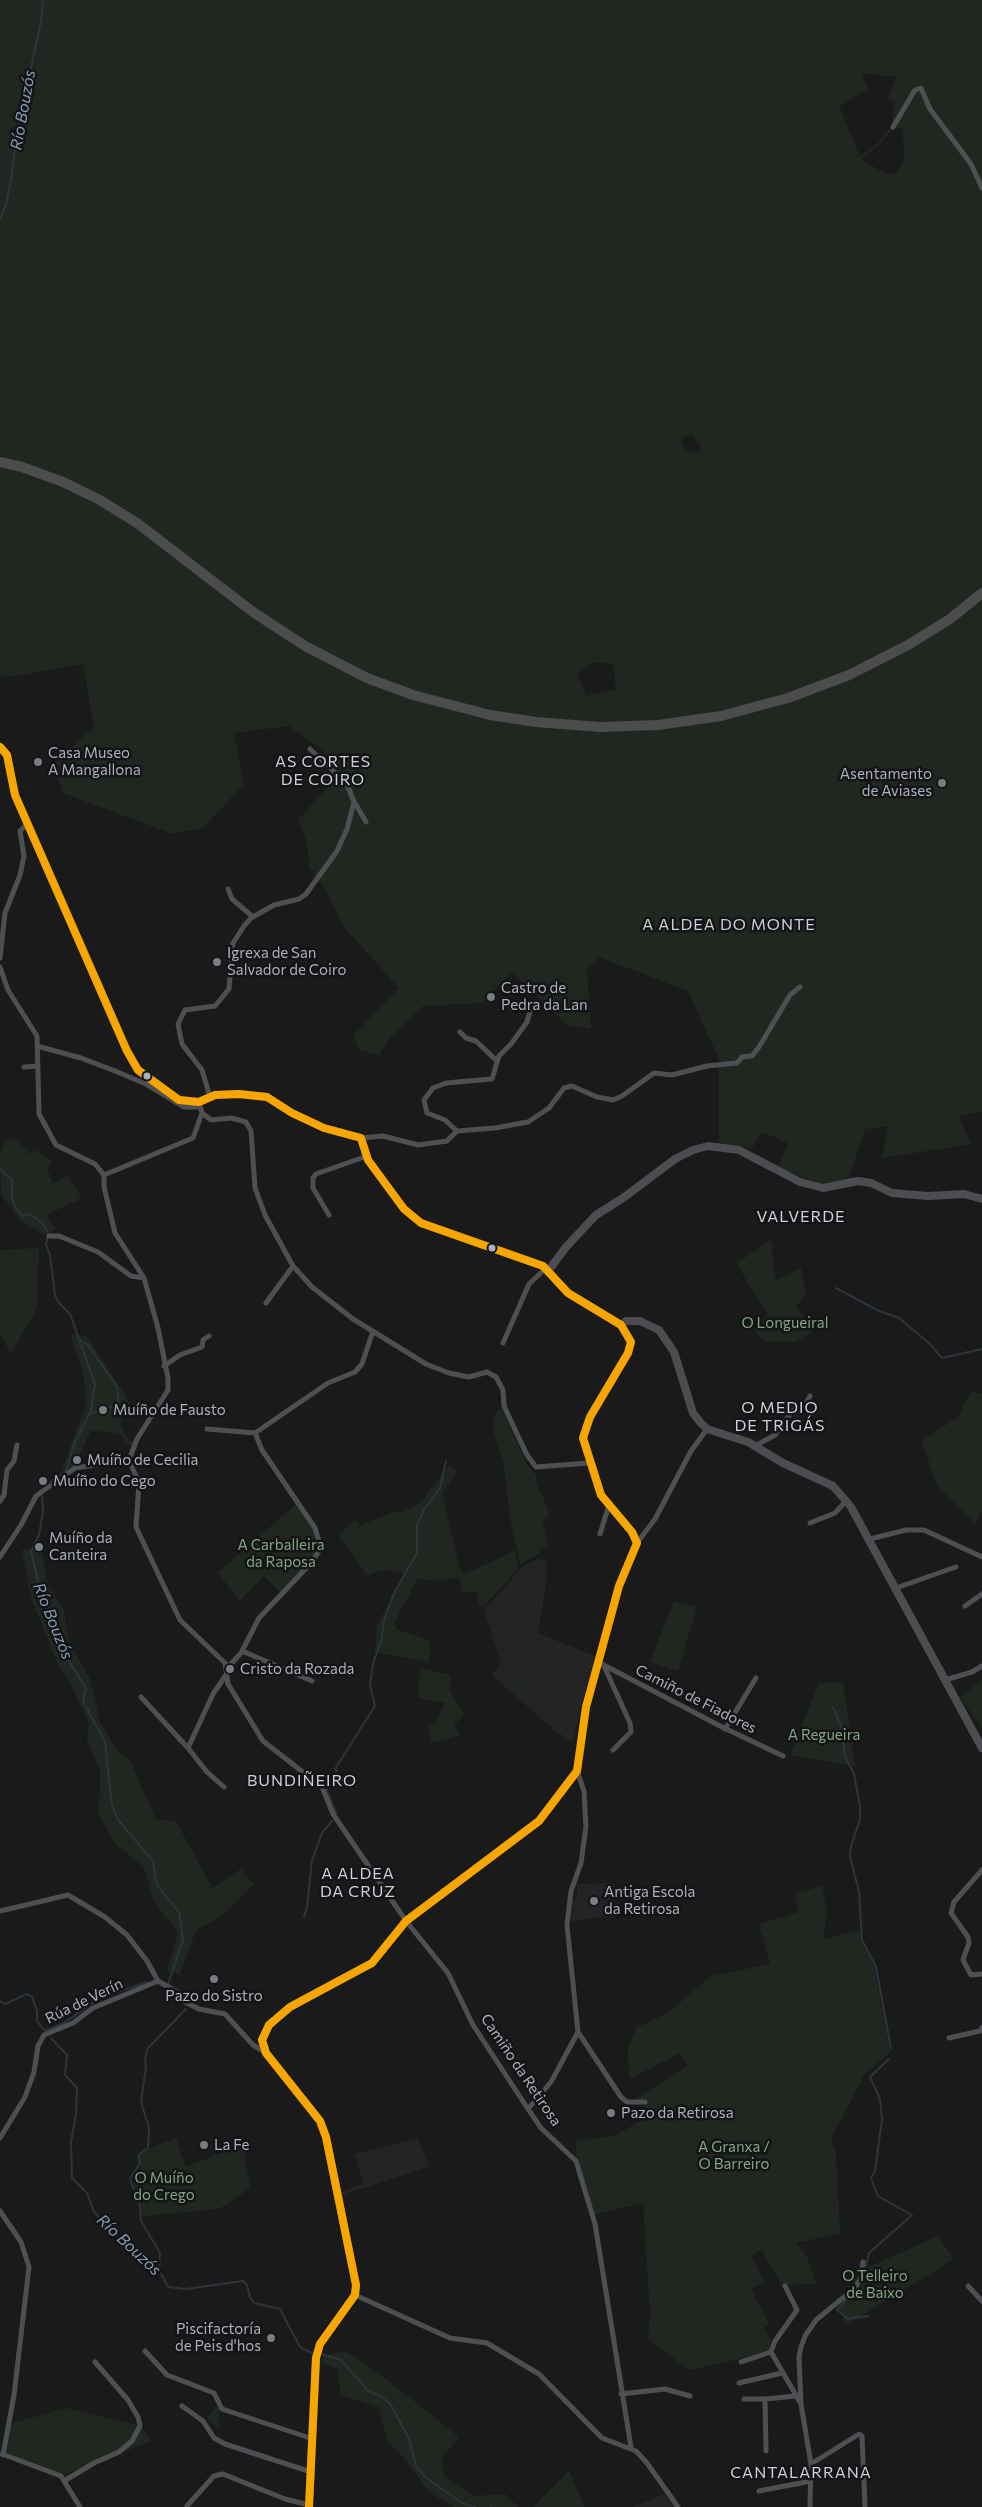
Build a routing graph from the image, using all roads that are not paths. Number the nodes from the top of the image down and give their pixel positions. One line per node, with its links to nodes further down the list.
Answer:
1 (893, 128): 2 (street)
2 (982, 188)
3 (0, 462): 4 (highway)
4 (982, 593)
5 (0, 747): 9 (street)
6 (310, 749): 7 (street)
7 (354, 802): 8 (street); 11 (street)
8 (366, 822)
9 (28, 823): 12 (street); 22 (street)
10 (228, 889): 11 (street)
11 (253, 917): 21 (street)
12 (0, 958)
13 (0, 967): 17 (street)
14 (800, 986): 24 (street)
15 (530, 1011): 18 (street)
16 (460, 1032): 18 (street)
17 (37, 1046): 19 (street); 22 (street)
18 (497, 1061): 24 (street)
19 (37, 1066): 20 (street); 27 (street)
20 (24, 1067)
21 (210, 1097): 22 (street); 25 (street)
22 (200, 1104): 23 (street)
23 (202, 1113): 27 (street); 31 (street)
24 (457, 1131): 25 (street)
25 (361, 1138): 26 (street)
26 (367, 1156): 29 (street); 32 (street)
27 (104, 1174): 33 (street)
28 (982, 1199): 32 (street)
29 (329, 1215)
30 (48, 1236): 33 (street)
31 (293, 1266): 34 (street); 36 (street)
32 (547, 1269): 35 (street); 38 (street)
33 (144, 1278): 39 (street)
34 (266, 1302)
35 (621, 1325): 41 (street); 47 (street)
36 (373, 1331): 43 (street); 47 (street)
37 (209, 1336): 39 (street)
38 (503, 1343)
39 (164, 1366): 46 (street)
40 (810, 1396): 45 (street)
41 (708, 1428): 45 (street); 54 (street)
42 (206, 1429): 43 (street)
43 (256, 1433): 61 (street)
44 (17, 1445): 48 (street)
45 (755, 1446): 49 (street)
46 (129, 1460): 55 (street); 64 (street, Camiño da Retirosa)
47 (589, 1463): 50 (street)
48 (0, 1501)
49 (846, 1501): 51 (street); 53 (street)
50 (609, 1505): 52 (street); 54 (street)
51 (810, 1523)
52 (600, 1534)
53 (870, 1539): 56 (street); 58 (street)
54 (637, 1543): 62 (street)
55 (0, 1557)
56 (982, 1557)
57 (956, 1567): 58 (street)
58 (896, 1588): 66 (street)
59 (982, 1594): 60 (street)
60 (965, 1606)
61 (242, 1651): 64 (street); 67 (street)
62 (601, 1664): 69 (street, Camiño de Fiadores); 72 (street); 74 (street)
63 (982, 1666): 66 (street)
64 (226, 1675): 70 (street); 78 (street, Camiño da Retirosa)
65 (756, 1678): 69 (street)
66 (945, 1680): 71 (street)
67 (312, 1681)
68 (140, 1697): 70 (street)
69 (725, 1729): 73 (street, Camiño de Fiadores)
70 (188, 1748): 75 (street)
71 (982, 1748)
72 (613, 1750)
73 (783, 1756)
74 (576, 1770): 78 (street); 82 (street)
75 (224, 1788)
76 (982, 1870): 79 (street)
77 (0, 1911): 80 (street)
78 (406, 1921): 84 (street); 86 (street, Camiño da Retirosa)
79 (982, 1974)
80 (158, 1981): 84 (street); 87 (street, Rúa de Verín)
81 (982, 2028): 83 (street)
82 (578, 2032): 85 (street); 86 (street)
83 (949, 2038)
84 (266, 2053): 92 (street)
85 (645, 2102)
86 (528, 2108): 100 (street, Camiño da Retirosa)
87 (0, 2138)
88 (0, 2211): 110 (street)
89 (864, 2262): 105 (street)
90 (785, 2286): 95 (street)
91 (968, 2286): 93 (street)
92 (355, 2295): 107 (street); 108 (street)
93 (982, 2301)
94 (145, 2351): 107 (street)
95 (771, 2352): 97 (street); 98 (street)
96 (95, 2362): 113 (street)
97 (741, 2362)
98 (782, 2373): 99 (street); 102 (street)
99 (739, 2383)
100 (622, 2394): 101 (street); 108 (street, Camiño da Retirosa)
101 (690, 2396)
102 (796, 2396): 104 (street); 105 (street)
103 (744, 2399): 104 (street)
104 (765, 2399): 109 (street)
105 (801, 2404): 111 (street)
106 (182, 2406): 112 (street)
107 (313, 2439): 112 (street)
108 (631, 2448): 119 (street)
109 (766, 2451)
110 (2, 2454): 113 (street)
111 (810, 2464): 114 (street); 121 (street)
112 (312, 2472): 117 (street)
113 (64, 2481): 118 (street)
114 (811, 2481): 115 (street); 120 (street)
115 (759, 2491)
116 (187, 2506): 117 (street)
117 (309, 2506)
118 (80, 2507)
119 (678, 2507)
120 (810, 2507)
121 (865, 2507)

